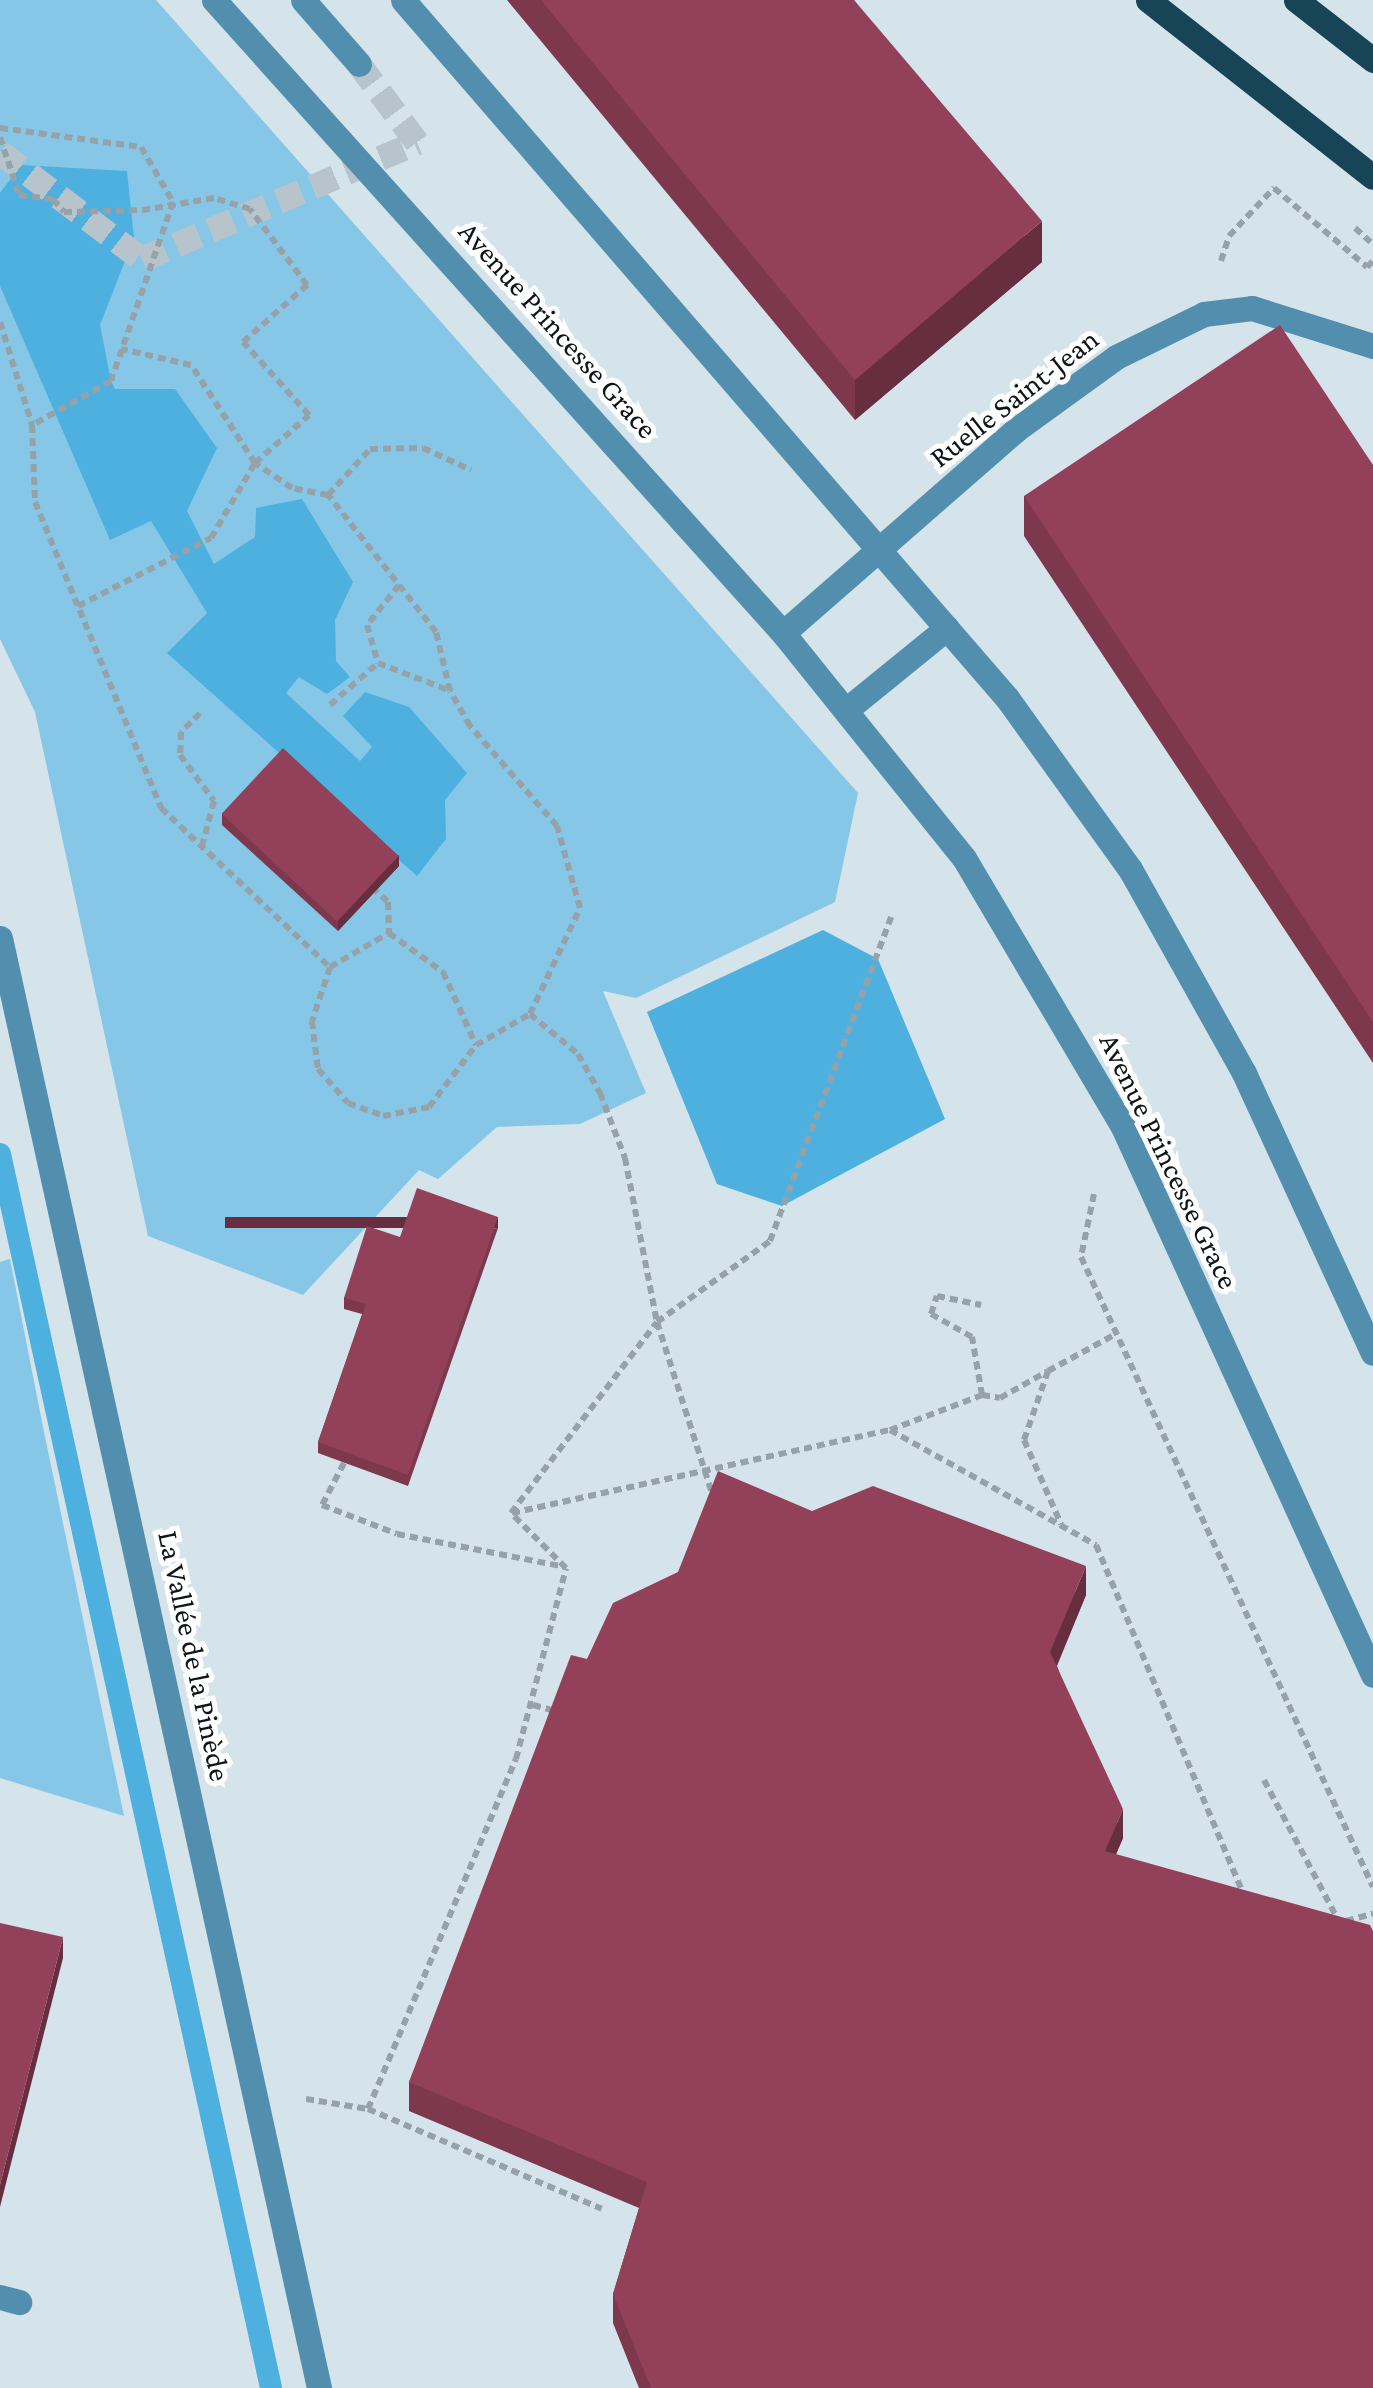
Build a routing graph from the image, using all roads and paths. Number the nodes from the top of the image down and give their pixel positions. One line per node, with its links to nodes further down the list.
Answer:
1 (214, 0): 25 (street, Avenue Princesse Grace)
2 (303, 0): 7 (street)
3 (402, 0): 21 (street)
4 (1148, 0): 10 (main road, bridge)
5 (1296, 0): 6 (main road)
6 (1373, 60)
7 (360, 64)
8 (0, 128): 11 (path)
9 (0, 137): 11 (path, bridge)
10 (1373, 177)
11 (173, 202): 16 (path); 18 (path)
12 (1373, 261): 13 (path)
13 (1204, 314): 15 (street, Ruelle Saint-Jean); 21 (street, Ruelle Saint-Jean)
14 (0, 322): 17 (path)
15 (1373, 346)
16 (122, 349): 17 (path); 18 (path)
17 (32, 425): 23 (path)
18 (255, 464): 20 (path); 23 (path)
19 (471, 470): 20 (path)
20 (328, 495): 22 (path)
21 (881, 550): 24 (street); 25 (street, Ruelle Saint-Jean)
22 (399, 586): 26 (path); 27 (path)
23 (78, 606): 31 (path)
24 (947, 628): 29 (street); 43 (street)
25 (784, 633): 29 (street, Avenue Princesse Grace)
26 (378, 662): 27 (path); 28 (path)
27 (450, 691): 37 (path)
28 (330, 705)
29 (846, 710): 53 (street, Avenue Princesse Grace)
30 (200, 713): 31 (path)
31 (202, 846): 36 (path)
32 (359, 876): 34 (path)
33 (891, 916): 41 (path)
34 (389, 934): 36 (path); 38 (path)
35 (0, 938): 64 (street, La Vallée de la Pinède)
36 (330, 968): 38 (path)
37 (530, 1014): 38 (path); 41 (path)
38 (476, 1046)
39 (1098, 1175): 42 (path)
40 (981, 1305): 45 (path)
41 (657, 1322): 48 (path); 50 (path)
42 (1116, 1334): 44 (path); 59 (path)
43 (1373, 1353)
44 (1048, 1371): 45 (path); 51 (path)
45 (982, 1394): 46 (path)
46 (890, 1430): 48 (path); 51 (path)
47 (344, 1462): 52 (path)
48 (705, 1472): 49 (path); 50 (path)
49 (716, 1505)
50 (511, 1513): 52 (path)
51 (1062, 1525): 60 (path)
52 (566, 1568): 54 (path)
53 (1373, 1675)
54 (533, 1705): 55 (path); 56 (path)
55 (571, 1716)
56 (516, 1758): 57 (path); 65 (path)
57 (529, 1762)
58 (1264, 1780): 62 (path)
59 (1373, 1887)
60 (1235, 1902)
61 (1373, 1914): 62 (path)
62 (1340, 1922): 63 (path)
63 (1328, 1926)
64 (250, 2090): 65 (path); 67 (street, La Vallée de la Pinède)
65 (368, 2109): 66 (path)
66 (602, 2210)
67 (319, 2388)

